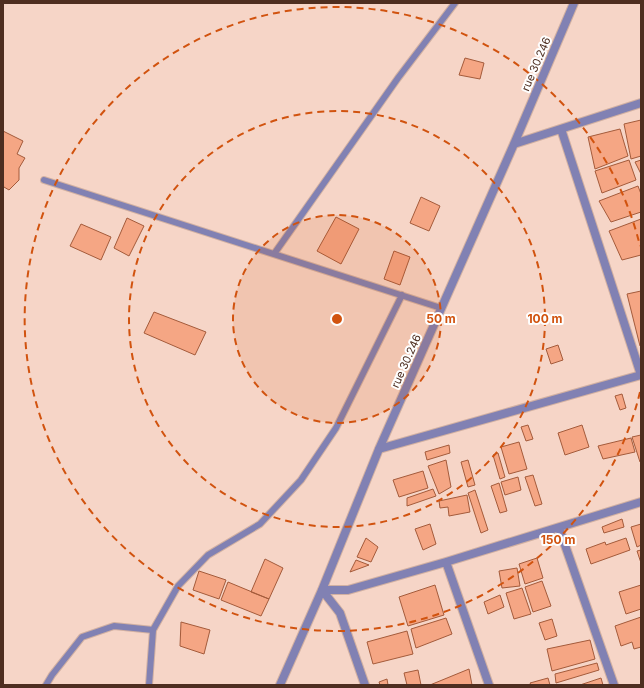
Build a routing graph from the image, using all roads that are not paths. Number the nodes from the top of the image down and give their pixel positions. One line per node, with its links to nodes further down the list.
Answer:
1 (455, 3): 7 (lane)
2 (574, 3): 5 (street, rue 30.246)
3 (641, 103): 4 (street)
4 (560, 129): 5 (street); 10 (street)
5 (514, 144): 9 (street, rue 30.246)
6 (44, 180): 7 (lane)
7 (274, 254): 8 (lane)
8 (402, 295): 9 (lane); 16 (lane)
9 (441, 308): 11 (street, rue 30.246)
10 (641, 375): 11 (street)
11 (379, 449): 15 (street, rue 30.246)
12 (641, 502): 13 (street)
13 (559, 528): 14 (street); 22 (street)
14 (446, 562): 15 (street); 21 (street)
15 (322, 590): 19 (street, rue 30.246); 20 (street)
16 (153, 630): 17 (lane); 18 (lane)
17 (46, 685)
18 (149, 685)
19 (280, 685)
20 (365, 685)
21 (489, 685)
22 (614, 685)

